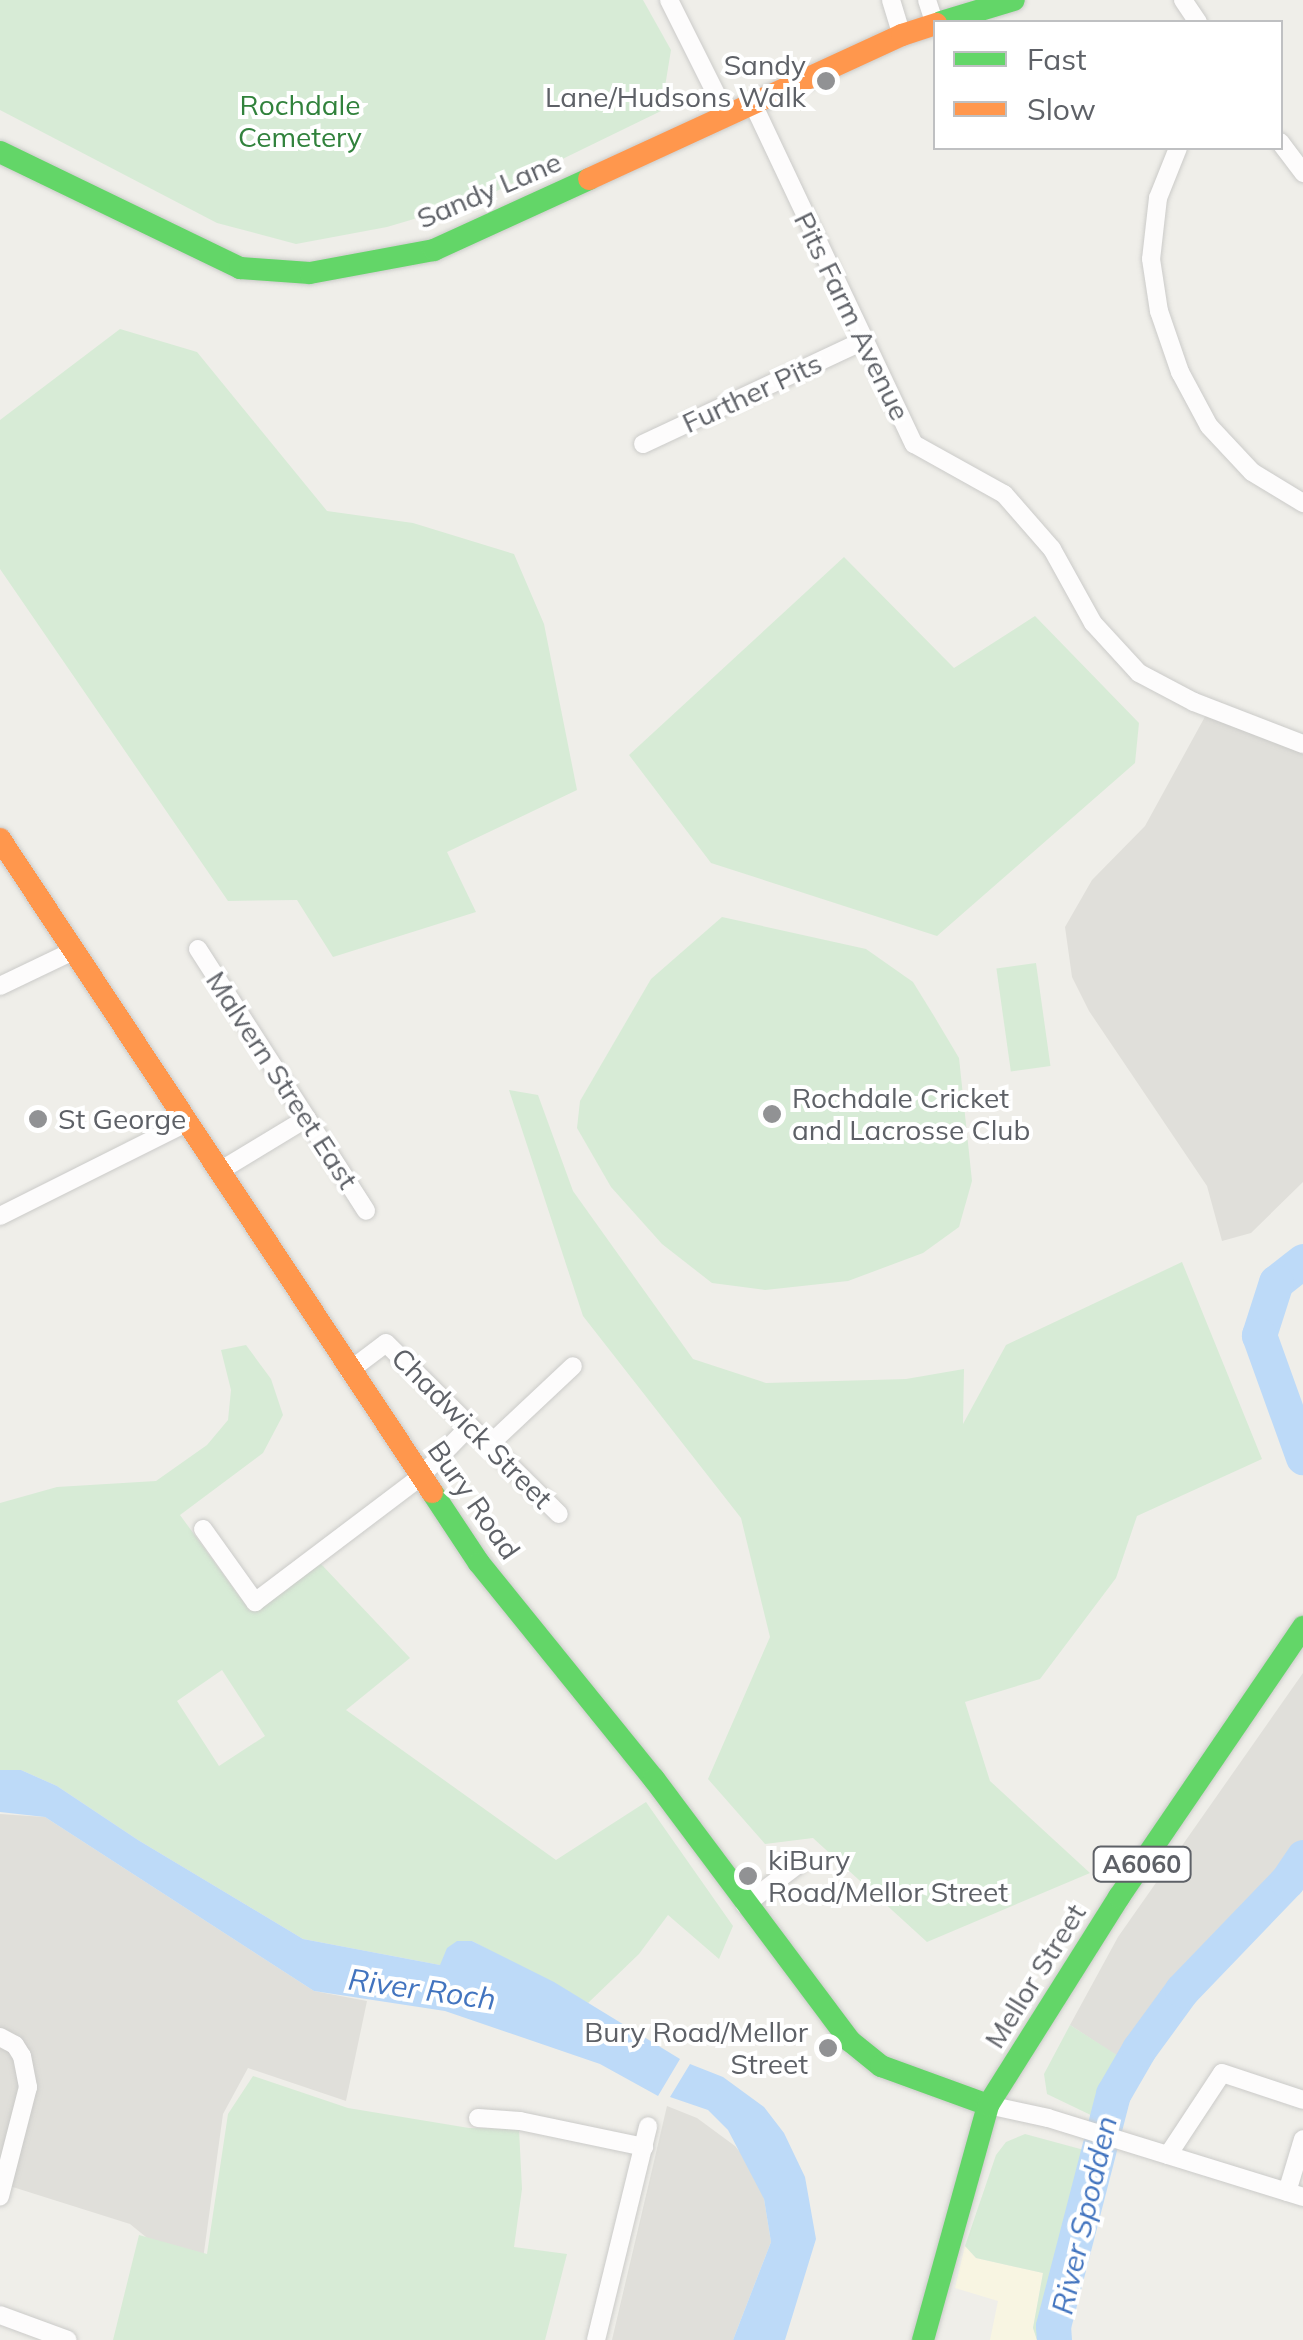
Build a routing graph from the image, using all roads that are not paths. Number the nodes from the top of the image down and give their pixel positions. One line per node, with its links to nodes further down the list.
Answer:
1 (669, 0): 8 (street)
2 (891, 0): 6 (street)
3 (1014, 0): 4 (main road, Sandy Lane)
4 (950, 20)
5 (933, 25): 6 (main road, Sandy Lane)
6 (902, 35): 7 (main road, Sandy Lane)
7 (752, 104): 8 (main road, Sandy Lane); 13 (street, Pits Farm Avenue)
8 (727, 116): 11 (main road, Sandy Lane)
9 (1283, 146): 12 (street)
10 (1177, 150): 15 (street)
11 (0, 152)
12 (1303, 173)
13 (861, 342): 14 (street, Further Pits); 16 (street, Pits Farm Avenue)
14 (643, 444)
15 (1303, 503)
16 (1303, 744)
17 (0, 839): 19 (main road, Bury Road)
18 (198, 949): 21 (street, Malvern Street East)
19 (74, 951): 20 (street); 22 (main road, Bury Road)
20 (0, 986)
21 (307, 1118): 23 (street); 24 (street, Malvern Street East)
22 (186, 1123): 23 (main road, Bury Road); 25 (street)
23 (218, 1172): 27 (main road, Bury Road)
24 (366, 1211)
25 (0, 1216)
26 (573, 1366): 29 (street)
27 (349, 1371): 28 (street, Chadwick Street); 30 (main road, Bury Road)
28 (470, 1426): 29 (street, Chadwick Street); 30 (street)
29 (489, 1445): 31 (street, Chadwick Street)
30 (420, 1478): 32 (street); 35 (main road, Bury Road)
31 (559, 1514)
32 (204, 1529)
33 (1303, 1627): 38 (main road, Mellor Street / A6060)
34 (800, 1862): 35 (street)
35 (745, 1906): 38 (main road, Bury Road)
36 (0, 2037): 45 (street)
37 (1303, 2100): 43 (street)
38 (988, 2106): 43 (street); 49 (main road, Mellor Street / A6060)
39 (478, 2118): 42 (street)
40 (648, 2126): 42 (street)
41 (1303, 2139): 44 (street)
42 (644, 2147): 48 (street)
43 (1168, 2155): 44 (street)
44 (1295, 2194)
45 (0, 2196)
46 (0, 2314): 47 (street)
47 (68, 2340)
48 (596, 2340)
49 (923, 2340)

